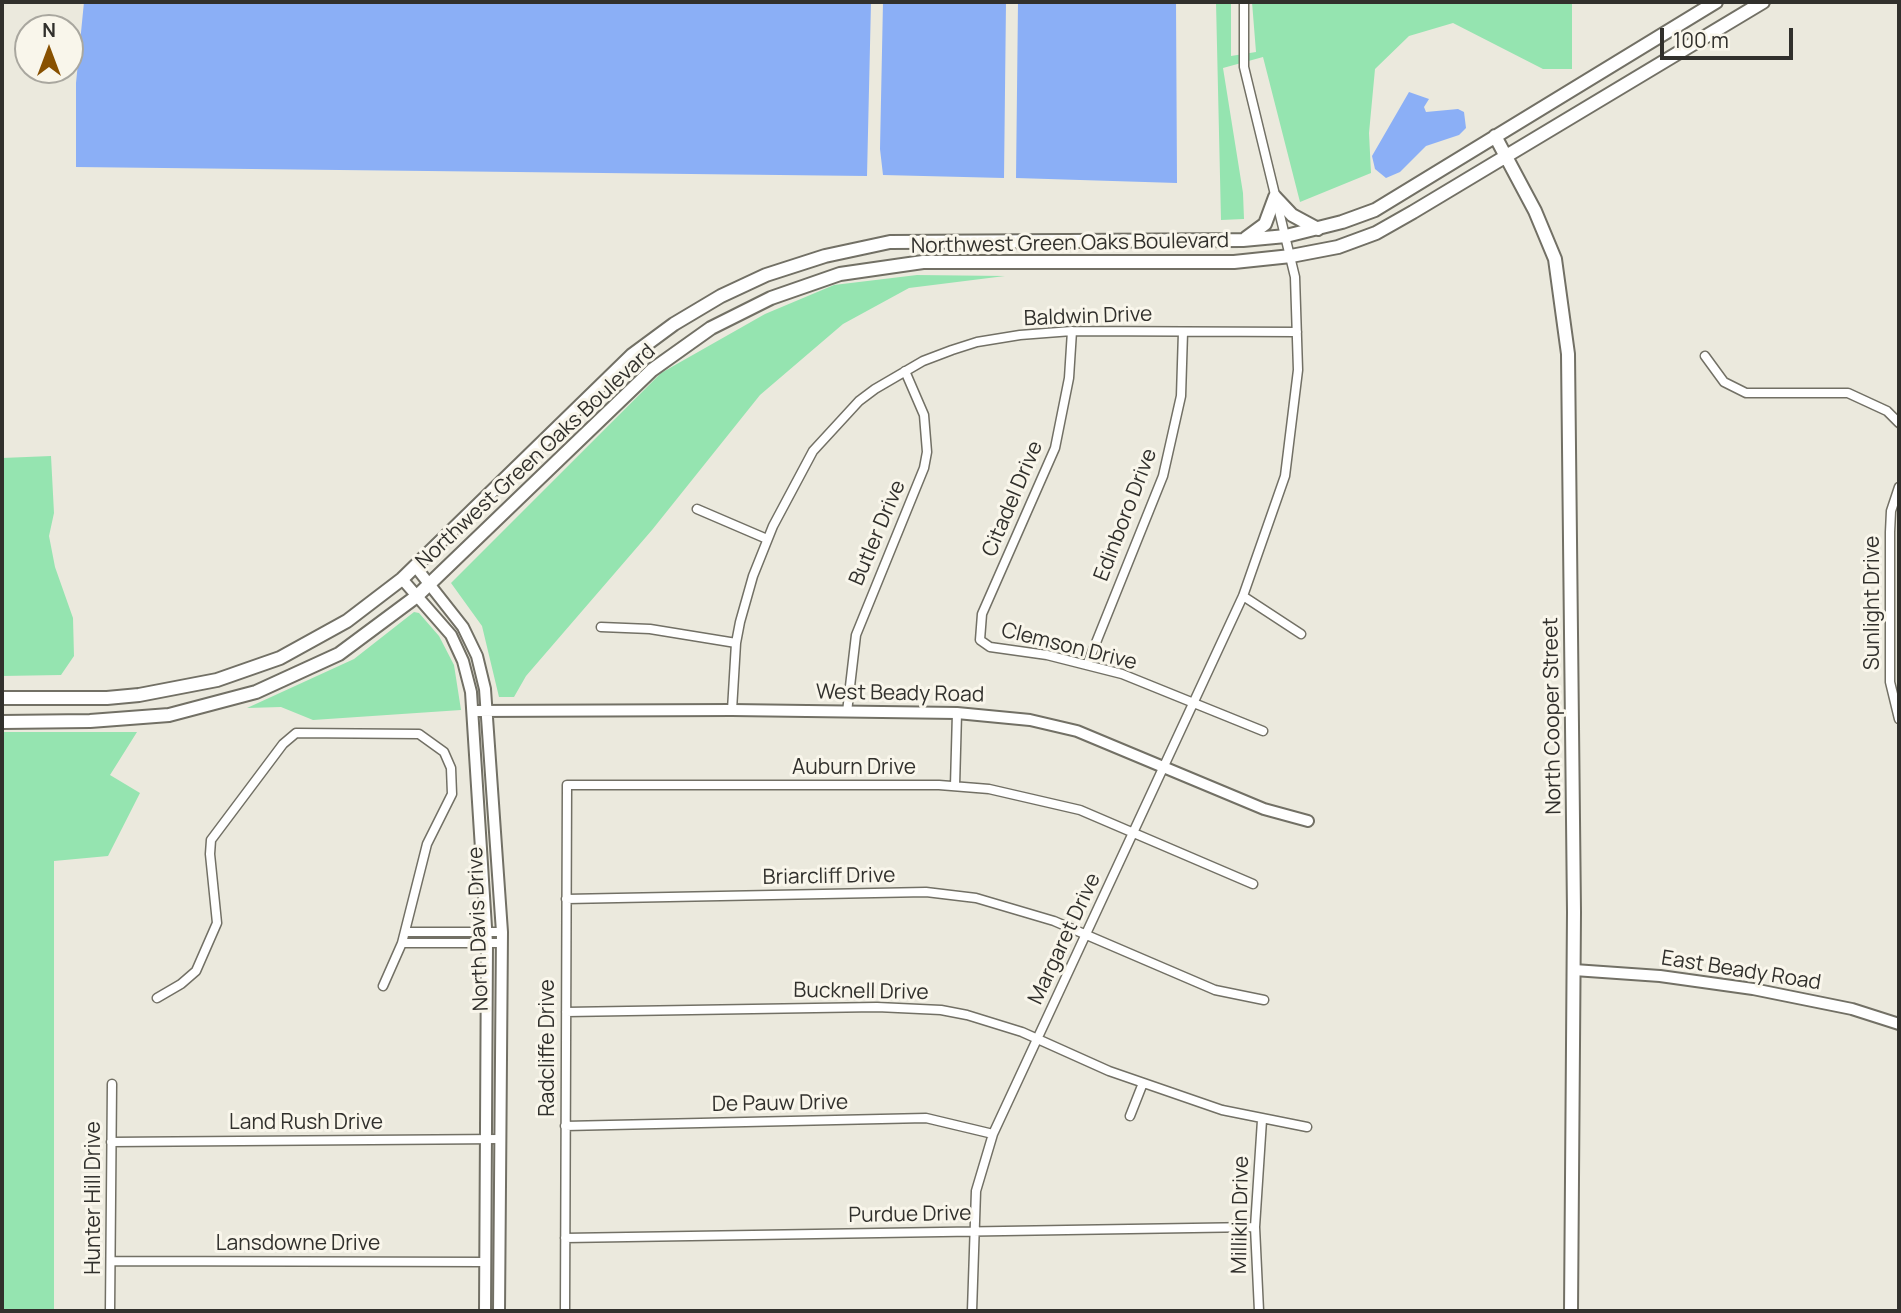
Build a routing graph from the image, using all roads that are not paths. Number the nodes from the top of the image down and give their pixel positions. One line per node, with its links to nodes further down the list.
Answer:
1 (1244, 2): 8 (street, Margaret Drive)
2 (1716, 2): 4 (main road, Northwest Green Oaks Boulevard)
3 (1763, 2): 5 (main road, Northwest Green Oaks Boulevard)
4 (1648, 44): 5 (main road); 6 (main road, Northwest Green Oaks Boulevard)
5 (1661, 64): 7 (main road, Northwest Green Oaks Boulevard)
6 (1495, 136): 7 (main road, North Cooper Street); 9 (main road, Northwest Green Oaks Boulevard)
7 (1506, 156): 12 (main road, Northwest Green Oaks Boulevard); 57 (main road, North Cooper Street)
8 (1275, 197): 9 (main road); 10 (street, Margaret Drive); 11 (main road)
9 (1318, 229): 10 (main road, Northwest Green Oaks Boulevard)
10 (1286, 236): 11 (main road, Northwest Green Oaks Boulevard); 12 (street, Margaret Drive)
11 (1243, 240): 22 (main road, Northwest Green Oaks Boulevard)
12 (1291, 256): 15 (street, Margaret Drive); 24 (main road, Northwest Green Oaks Boulevard)
13 (1072, 331): 14 (street, Baldwin Drive); 17 (street, Baldwin Drive); 30 (street, Citadel Drive)
14 (1183, 332): 15 (street, Baldwin Drive); 32 (street, Edinboro Drive)
15 (1297, 332): 26 (street, Margaret Drive)
16 (1705, 356): 18 (street)
17 (905, 371): 21 (street, Baldwin Drive); 39 (street, Butler Drive)
18 (1899, 423)
19 (1899, 487): 27 (street, Sunlight Drive)
20 (697, 509): 21 (street)
21 (767, 539): 31 (street, Baldwin Drive)
22 (415, 566): 23 (main road, Northwest Green Oaks Boulevard); 24 (street, North Davis Drive)
23 (402, 579): 25 (street, North Davis Drive); 34 (main road, Northwest Green Oaks Boulevard)
24 (430, 584): 25 (main road, Northwest Green Oaks Boulevard); 38 (street, North Davis Drive)
25 (417, 596): 37 (street, North Davis Drive); 43 (main road, Northwest Green Oaks Boulevard)
26 (1243, 596): 29 (street); 35 (street, Margaret Drive)
27 (1894, 621): 41 (street, Sunlight Drive)
28 (601, 627): 31 (street)
29 (1301, 634)
30 (979, 635): 32 (street, Clemson Drive)
31 (736, 643): 36 (street, Baldwin Drive)
32 (1087, 664): 35 (street, Clemson Drive)
33 (2, 698): 34 (main road, Northwest Green Oaks Boulevard)
34 (23, 698): 43 (main road)
35 (1194, 704): 44 (street, Clemson Drive); 45 (street, Margaret Drive)
36 (732, 709): 38 (street, West Beady Road); 39 (street, West Beady Road)
37 (473, 711): 38 (street, West Beady Road); 54 (street, North Davis Drive)
38 (486, 711): 55 (street, North Davis Drive)
39 (847, 712): 40 (street, West Beady Road)
40 (957, 713): 45 (street, West Beady Road); 47 (street)
41 (1899, 719)
42 (2, 722): 43 (main road, Northwest Green Oaks Boulevard)
43 (23, 722)
44 (1263, 731)
45 (1164, 768): 48 (street, West Beady Road); 49 (street, Margaret Drive)
46 (568, 785): 47 (street, Auburn Drive); 51 (street, Radcliffe Drive)
47 (955, 786): 49 (street, Auburn Drive)
48 (1308, 821)
49 (1134, 832): 50 (street, Auburn Drive); 53 (street, Margaret Drive)
50 (1253, 884)
51 (566, 900): 53 (street, Briarcliff Drive); 61 (street, Radcliffe Drive)
52 (405, 932): 54 (street); 56 (street); 59 (street)
53 (1086, 935): 60 (street, Briarcliff Drive); 63 (street, Margaret Drive)
54 (487, 937): 55 (street); 56 (street); 71 (street, North Davis Drive)
55 (502, 937): 72 (street, North Davis Drive)
56 (402, 943): 58 (street)
57 (1574, 970): 62 (street, East Beady Road); 85 (main road, North Cooper Street)
58 (383, 986)
59 (157, 998)
60 (1264, 1000)
61 (566, 1012): 63 (street, Bucknell Drive); 68 (street, Radcliffe Drive)
62 (1899, 1024)
63 (1038, 1040): 64 (street, Bucknell Drive); 70 (street, Margaret Drive)
64 (1143, 1083): 66 (street); 67 (street, Bucknell Drive)
65 (112, 1084): 73 (street, Hunter Hill Drive)
66 (1130, 1116)
67 (1262, 1120): 69 (street, Bucknell Drive); 74 (street, Millikin Drive)
68 (565, 1126): 70 (street, De Pauw Drive); 76 (street, Radcliffe Drive)
69 (1307, 1127)
70 (993, 1134): 75 (street, Margaret Drive)
71 (485, 1139): 72 (street, Land Rush Drive); 73 (street, Land Rush Drive); 78 (street, North Davis Drive)
72 (500, 1139): 81 (street, North Davis Drive)
73 (111, 1142): 77 (street, Hunter Hill Drive)
74 (1255, 1227): 75 (street, Purdue Drive); 84 (street, Millikin Drive)
75 (974, 1231): 76 (street, Purdue Drive); 83 (street, Margaret Drive)
76 (565, 1237): 82 (street, Radcliffe Drive)
77 (111, 1261): 78 (street, Lansdowne Drive); 79 (street, Hunter Hill Drive)
78 (485, 1262): 80 (street, North Davis Drive)
79 (110, 1311)
80 (485, 1311)
81 (499, 1311)
82 (565, 1311)
83 (972, 1311)
84 (1259, 1311)
85 (1571, 1311)

